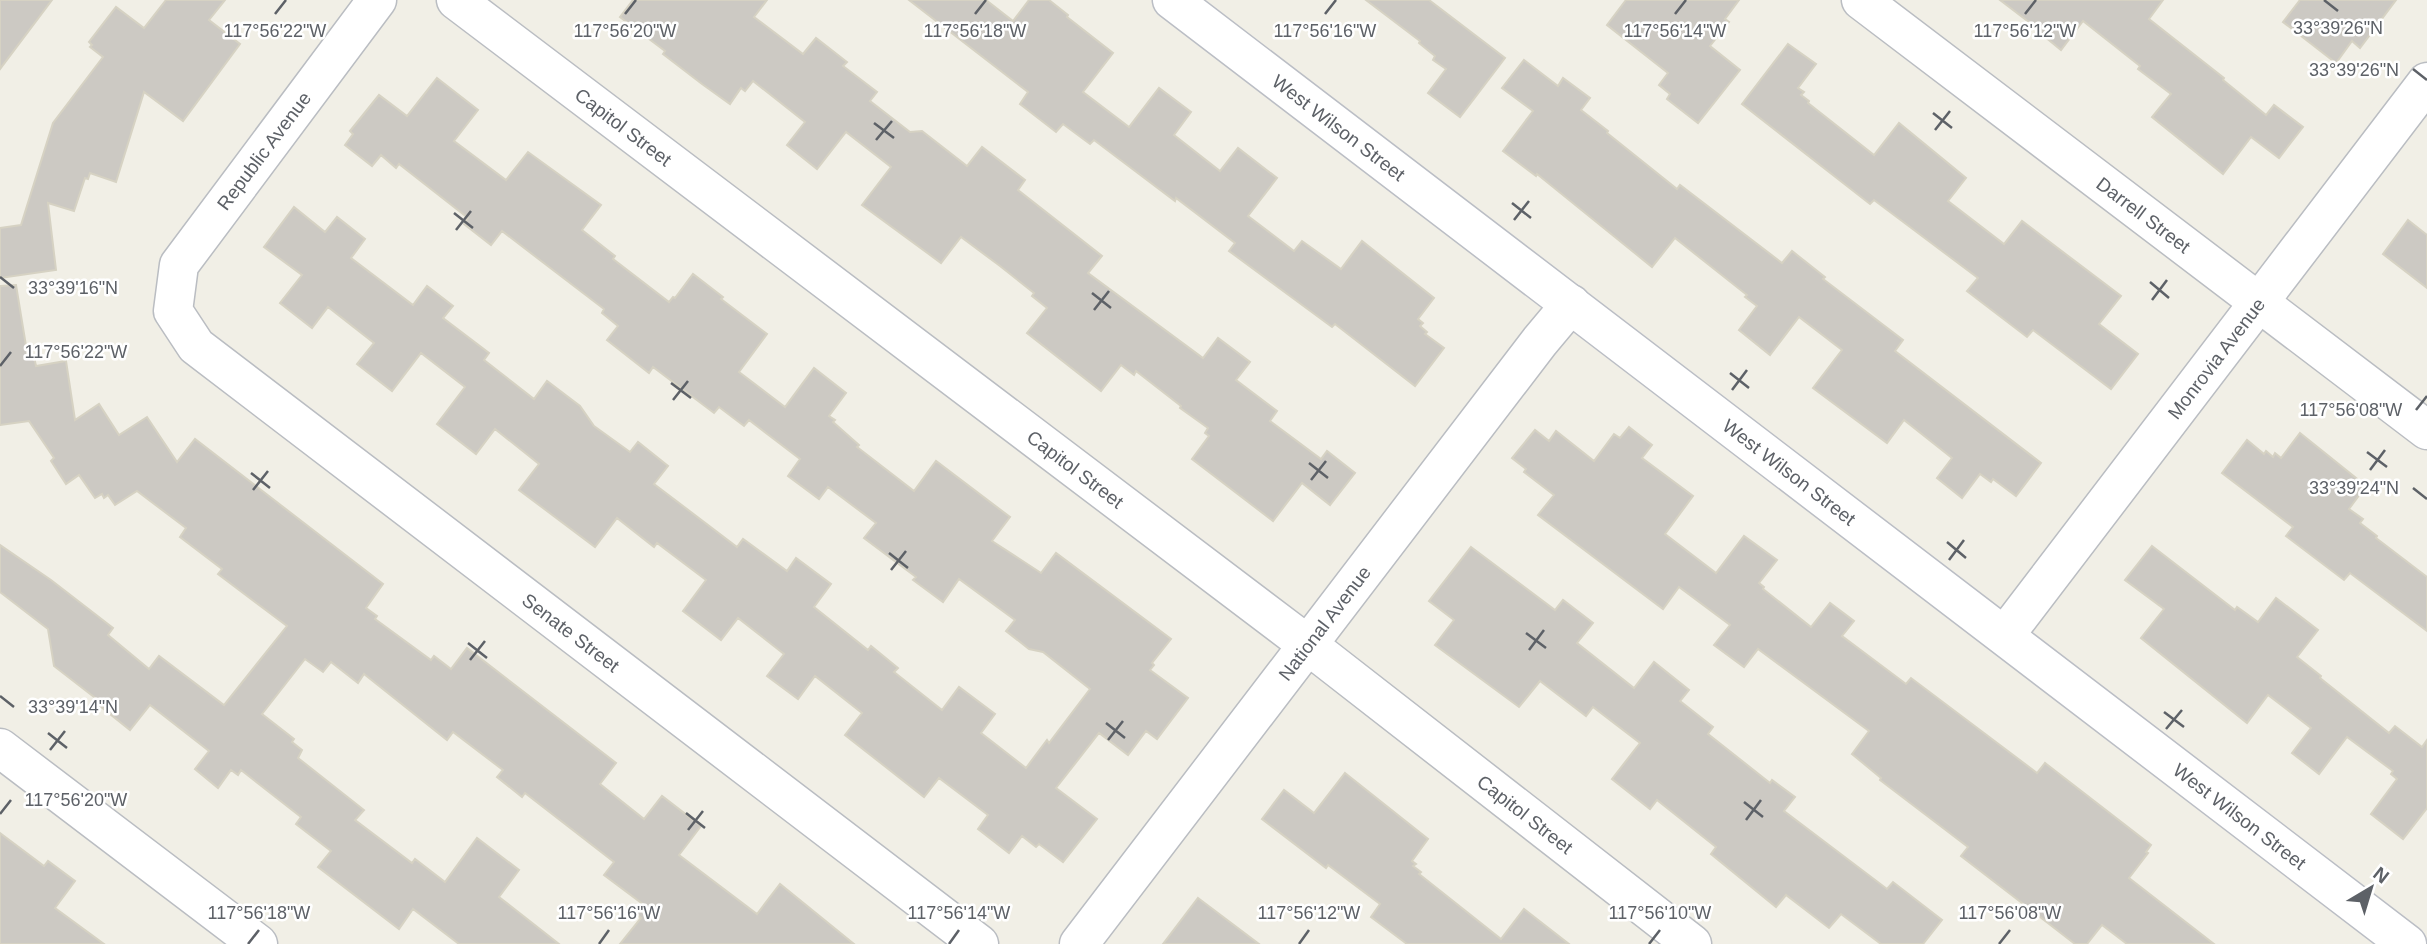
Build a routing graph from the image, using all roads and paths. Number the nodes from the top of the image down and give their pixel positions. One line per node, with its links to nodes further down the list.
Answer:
1 (377, 0): 8 (street, Republic Avenue)
2 (456, 0): 11 (street, Capitol Street)
3 (1172, 0): 7 (street, West Wilson Street)
4 (1861, 0): 6 (street, Darrell Street)
5 (2427, 82): 6 (street, Monrovia Avenue)
6 (2258, 302): 9 (street, Darrell Street); 10 (street, Monrovia Avenue)
7 (1571, 304): 10 (street, West Wilson Street); 11 (street, National Avenue)
8 (173, 311): 14 (street, Senate Street)
9 (2427, 430)
10 (2005, 635): 17 (street, West Wilson Street)
11 (1308, 645): 15 (street, National Avenue); 16 (street, Capitol Street)
12 (0, 748): 13 (street)
13 (258, 944)
14 (979, 944)
15 (1079, 944)
16 (1692, 944)
17 (2407, 944)

